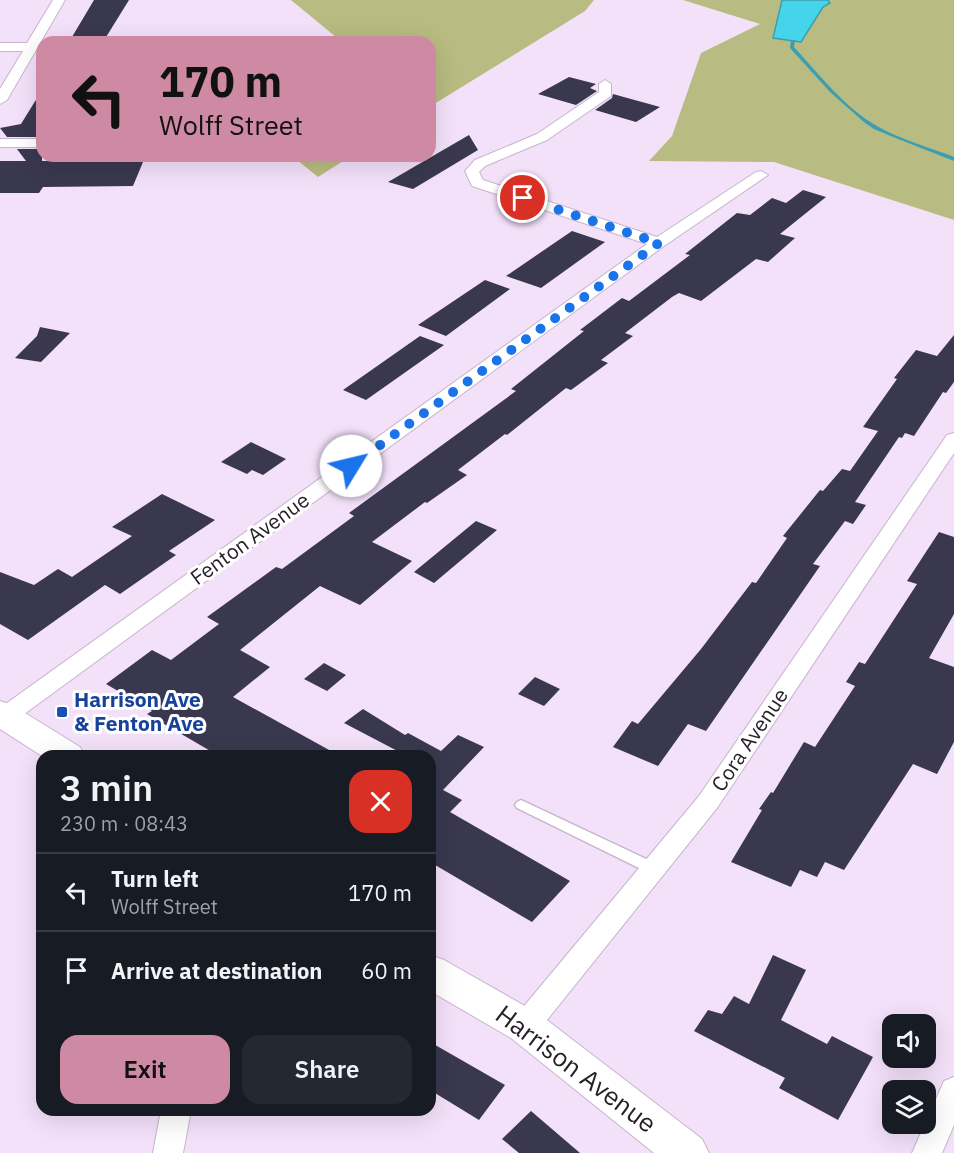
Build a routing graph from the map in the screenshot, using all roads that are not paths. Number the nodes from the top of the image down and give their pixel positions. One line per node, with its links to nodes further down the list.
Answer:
1 (58, 0): 2 (street)
2 (37, 36)
3 (36, 38): 5 (street)
4 (0, 47): 5 (street)
5 (31, 47): 7 (street)
6 (606, 84): 11 (street)
7 (0, 100)
8 (0, 143): 9 (street)
9 (36, 143)
10 (760, 175): 11 (street, Fenton Avenue)
11 (659, 243): 13 (street, Fenton Avenue)
12 (954, 439): 16 (street, Cora Avenue)
13 (2, 715): 14 (main road)
14 (58, 750)
15 (521, 805): 16 (lane)
16 (654, 869): 18 (street, Cora Avenue)
17 (436, 974): 18 (main road, Harrison Avenue)
18 (525, 1026): 22 (main road, Harrison Avenue)
19 (954, 1090): 23 (street)
20 (175, 1116): 21 (street)
21 (168, 1153)
22 (687, 1153)
23 (927, 1153)

